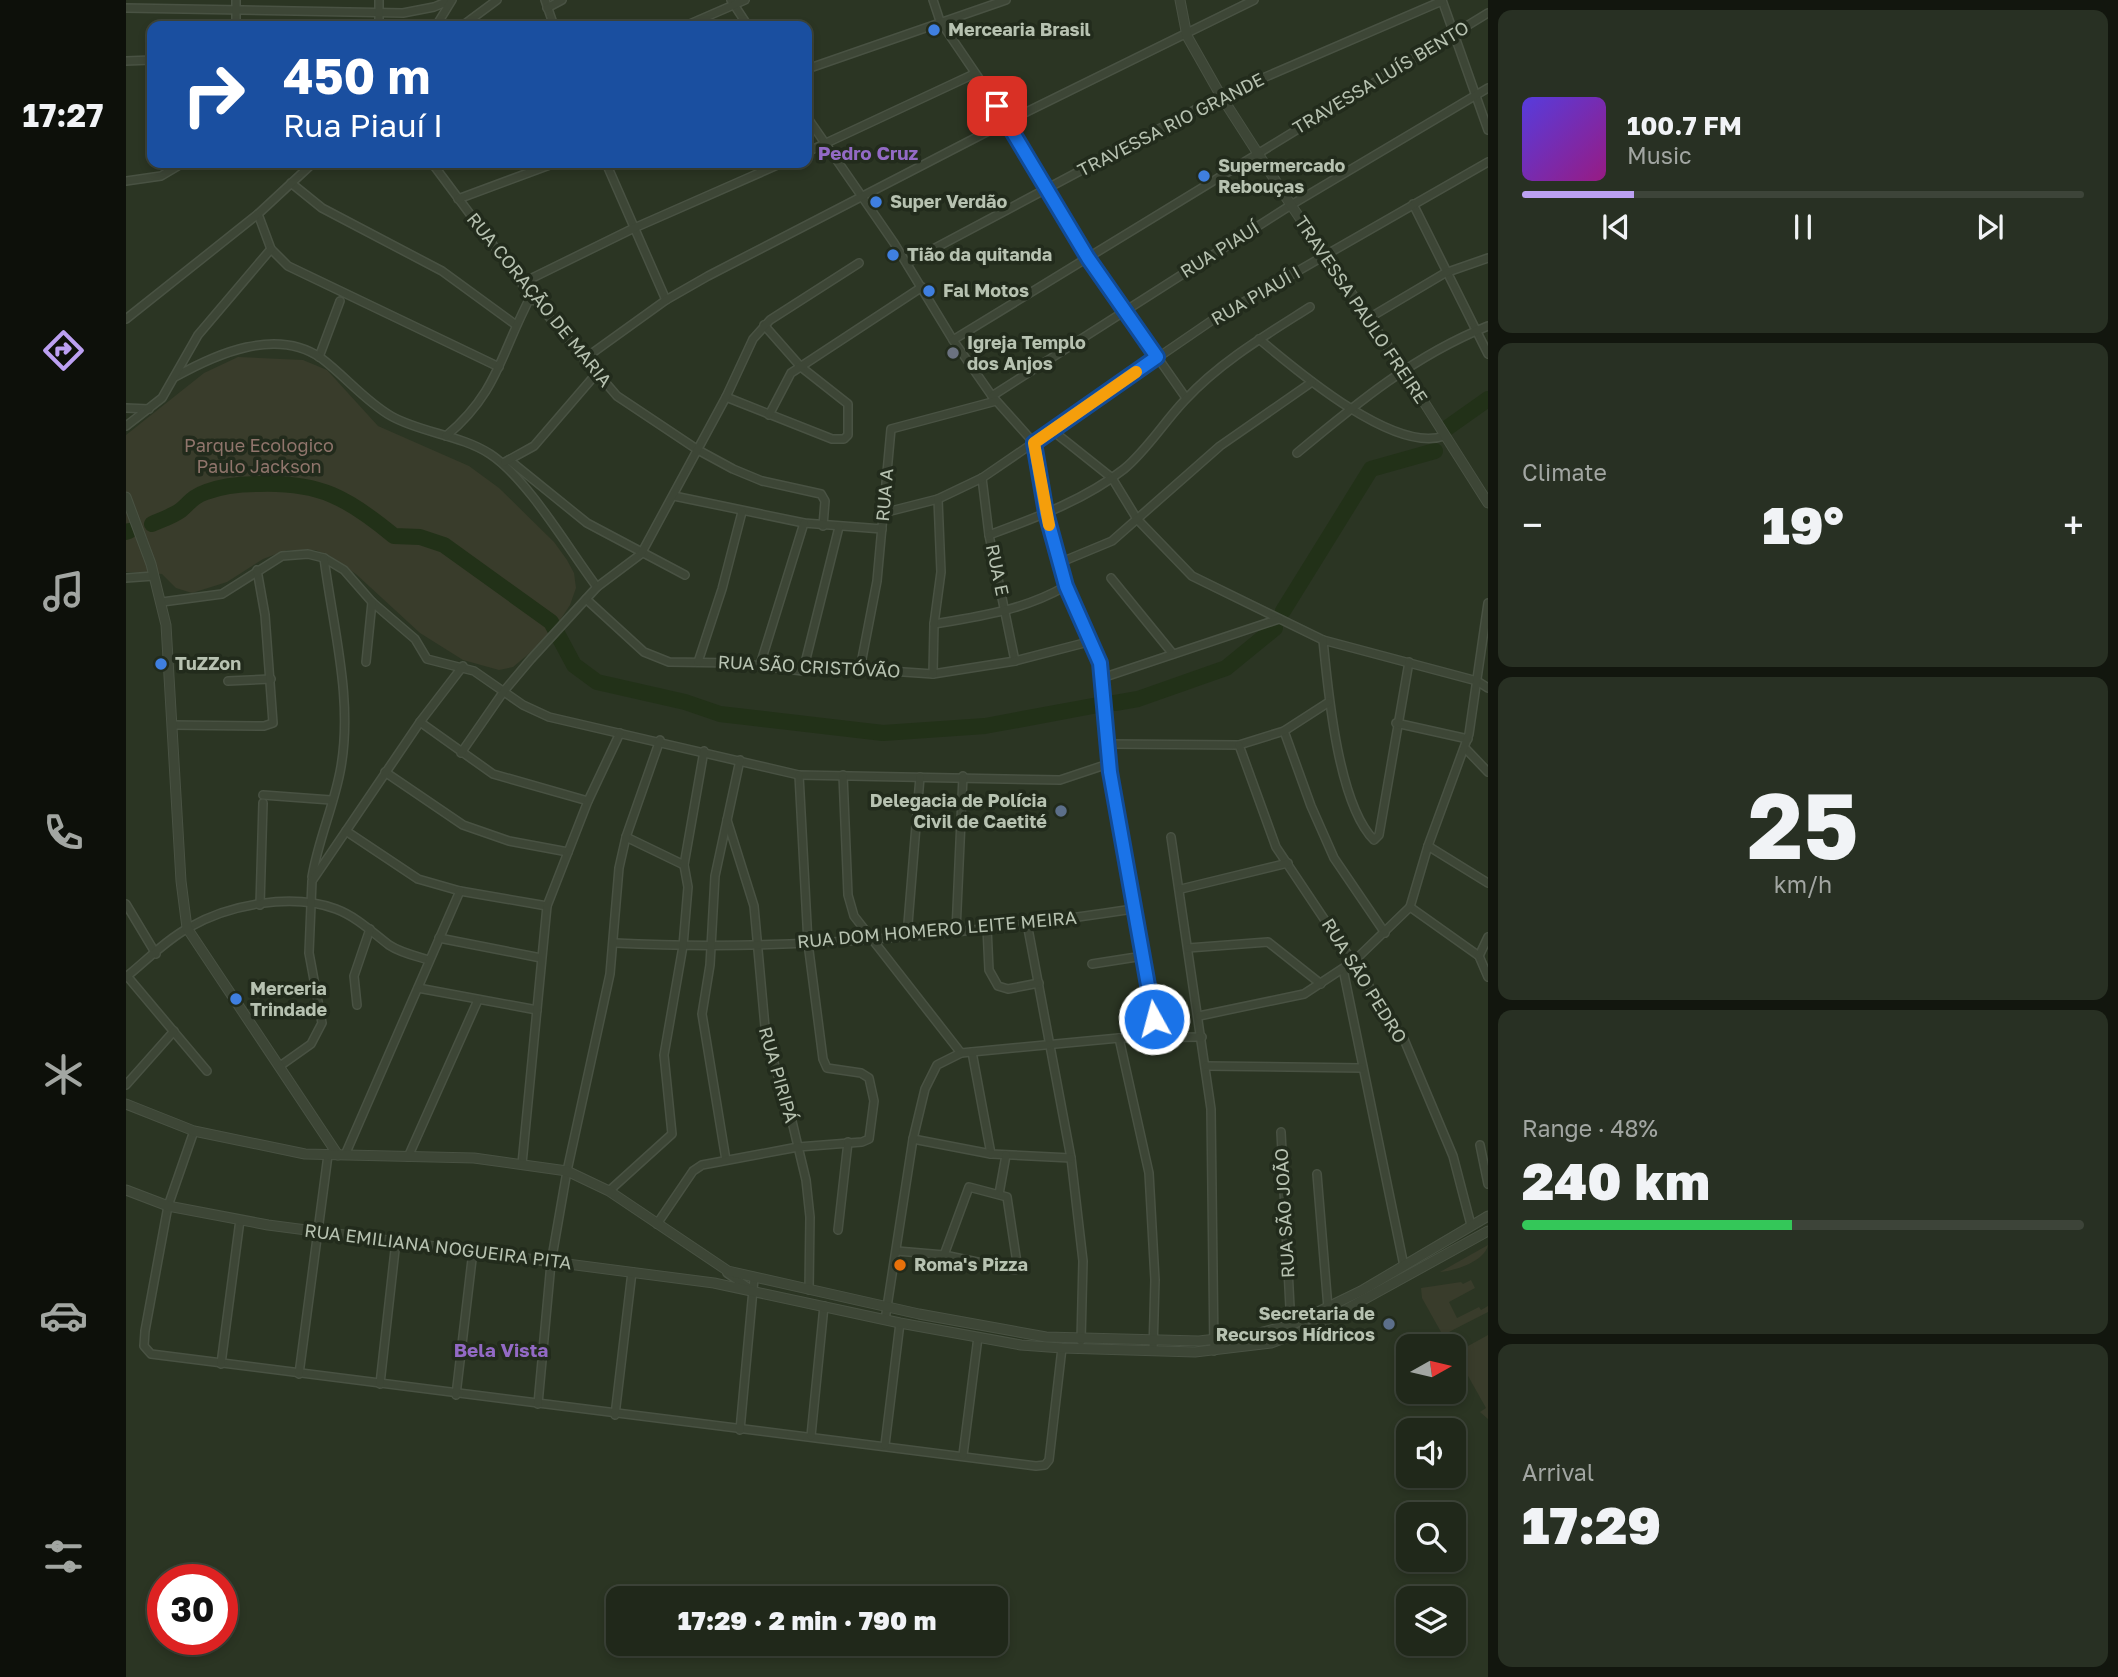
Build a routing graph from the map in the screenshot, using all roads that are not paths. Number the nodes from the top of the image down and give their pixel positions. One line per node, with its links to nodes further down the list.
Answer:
1 (236, 0): 15 (street)
2 (379, 0): 16 (street)
3 (452, 0): 16 (street); 20 (street)
4 (497, 0): 21 (street)
5 (562, 0): 13 (street)
6 (745, 0): 12 (street)
7 (933, 0): 25 (street)
8 (1006, 0): 25 (street)
9 (1180, 0): 27 (street, TRAVESSA PAULO FREIRE)
10 (1254, 0): 27 (street)
11 (1442, 0): 26 (street); 33 (street, TRAVESSA RIO GRANDE)
12 (732, 2): 23 (street); 24 (street)
13 (546, 4): 22 (street)
14 (126, 8): 15 (street)
15 (236, 12): 16 (street); 18 (street)
16 (378, 13): 19 (street)
17 (1488, 13): 26 (street, TRAVESSA LUÍS BENTO)
18 (236, 21)
19 (379, 21)
20 (439, 21)
21 (469, 21)
22 (552, 21)
23 (695, 21)
24 (745, 21)
25 (940, 21): 30 (street); 31 (street)
26 (1453, 34): 34 (street); 40 (street, TRAVESSA LUÍS BENTO)
27 (1187, 36): 33 (street, TRAVESSA PAULO FREIRE); 35 (street)
28 (147, 60): 29 (street)
29 (126, 61)
30 (812, 67)
31 (974, 74): 35 (street); 38 (street)
32 (1488, 88): 34 (street, RUA PIAUÍ)
33 (1221, 96): 40 (street, TRAVESSA PAULO FREIRE); 50 (street, TRAVESSA RIO GRANDE)
34 (1475, 96): 37 (street); 54 (street, RUA PIAUÍ)
35 (1008, 121): 50 (street); 51 (street)
36 (812, 125): 38 (street)
37 (1488, 130)
38 (824, 144): 39 (street); 51 (street)
39 (812, 150)
40 (1256, 153): 54 (street, TRAVESSA PAULO FREIRE); 59 (street, TRAVESSA LUÍS BENTO)
41 (1488, 162): 53 (street, RUA PIAUÍ I)
42 (175, 168): 48 (street)
43 (307, 168): 49 (street)
44 (436, 168): 52 (street, RUA CORAÇÃO DE MARIA)
45 (542, 168): 52 (street)
46 (608, 168): 56 (street)
47 (771, 168): 56 (street)
48 (126, 181)
49 (290, 183): 55 (street); 73 (street)
50 (1046, 189): 59 (street); 62 (street, TRAVESSA RIO GRANDE)
51 (863, 196): 62 (street); 67 (street)
52 (458, 199): 64 (street, RUA CORAÇÃO DE MARIA)
53 (1413, 204): 58 (street, RUA PIAUÍ I); 63 (street)
54 (1291, 205): 58 (street, TRAVESSA PAULO FREIRE); 70 (street, RUA PIAUÍ)
55 (258, 214): 57 (street); 72 (street)
56 (632, 229): 64 (street); 67 (street)
57 (271, 249): 83 (street); 87 (street)
58 (1326, 256): 71 (street, TRAVESSA PAULO FREIRE); 81 (street, RUA PIAUÍ I)
59 (1088, 258): 70 (street); 78 (street, TRAVESSA LUÍS BENTO)
60 (1488, 258): 63 (street)
61 (859, 263): 74 (street)
62 (907, 263): 65 (street)
63 (1445, 273): 71 (street); 76 (street)
64 (522, 283): 66 (street, RUA CORAÇÃO DE MARIA)
65 (922, 287): 78 (street); 84 (street)
66 (531, 296): 73 (street); 82 (street, RUA CORAÇÃO DE MARIA)
67 (666, 300): 82 (street)
68 (340, 301): 80 (street)
69 (1310, 307): 77 (street)
70 (1125, 311): 81 (street); 90 (street, RUA PIAUÍ)
71 (1369, 317): 85 (street, TRAVESSA PAULO FREIRE)
72 (126, 319)
73 (516, 325): 83 (street)
74 (764, 325): 84 (street); 89 (street)
75 (1488, 326): 76 (street)
76 (1476, 331): 79 (street); 85 (street)
77 (1259, 339): 88 (street); 91 (street)
78 (953, 340): 90 (street)
79 (1488, 354)
80 (319, 357): 87 (street); 98 (street)
81 (1157, 357): 91 (street); 97 (street, RUA PIAUÍ I)
82 (584, 359): 86 (street, RUA CORAÇÃO DE MARIA)
83 (499, 367): 98 (street)
84 (801, 367): 95 (street); 95 (street)
85 (1404, 369): 94 (street); 99 (street, TRAVESSA PAULO FREIRE)
86 (596, 374): 101 (street, RUA CORAÇÃO DE MARIA); 103 (street)
87 (175, 377): 93 (street)
88 (1312, 383): 94 (street); 113 (street)
89 (726, 397): 95 (street); 101 (street)
90 (994, 398): 100 (street); 111 (street, RUA A)
91 (1186, 398): 105 (street)
92 (126, 408): 93 (street)
93 (149, 409): 96 (street)
94 (1350, 409): 99 (street); 102 (street)
95 (769, 415)
96 (126, 426)
97 (1053, 431): 100 (street, RUA PIAUÍ I); 105 (street)
98 (446, 436): 103 (street)
99 (1444, 436): 109 (street, TRAVESSA PAULO FREIRE)
100 (1034, 443): 104 (street, RUA PIAUÍ I); 112 (street)
101 (698, 450): 106 (street); 115 (street, RUA CORAÇÃO DE MARIA)
102 (1297, 453)
103 (505, 462): 119 (street); 128 (street)
104 (982, 478): 108 (street, RUA PIAUÍ I); 118 (street, RUA E)
105 (1112, 478): 112 (street); 113 (street)
106 (674, 496): 110 (street); 119 (street)
107 (126, 497): 124 (street)
108 (938, 499): 111 (street, RUA PIAUÍ I); 135 (street)
109 (1488, 503)
110 (742, 512): 114 (street); 142 (street)
111 (883, 513): 117 (street, RUA A)
112 (1046, 513): 118 (street); 121 (street)
113 (1138, 519): 121 (street); 134 (street)
114 (804, 523): 115 (street); 144 (street)
115 (823, 526): 116 (street)
116 (839, 527): 117 (street); 147 (street)
117 (882, 529): 146 (street, RUA A)
118 (989, 535): 133 (street, RUA E)
119 (641, 554): 123 (street); 128 (street)
120 (324, 558): 122 (street); 131 (street); 176 (street)
121 (1059, 563): 127 (street)
122 (257, 570): 130 (street); 150 (street)
123 (685, 575)
124 (154, 576): 125 (street); 130 (street)
125 (126, 578)
126 (1111, 578): 139 (street)
127 (1066, 586): 133 (street); 138 (street)
128 (597, 587): 129 (street)
129 (586, 599): 142 (street, RUA SÃO CRISTÓVÃO); 154 (street)
130 (162, 602): 158 (street)
131 (372, 602): 141 (street); 145 (street)
132 (1488, 603): 136 (street)
133 (1005, 612): 135 (street); 140 (street, RUA E)
134 (1279, 619): 137 (street); 139 (street)
135 (934, 624): 148 (street)
136 (1486, 626): 152 (street)
137 (1323, 640): 143 (street); 155 (street)
138 (1092, 641): 140 (street, RUA SÃO CRISTÓVÃO); 149 (street)
139 (1173, 654): 149 (street)
140 (1015, 661): 148 (street, RUA SÃO CRISTÓVÃO)
141 (366, 662)
142 (698, 662): 144 (street, RUA SÃO CRISTÓVÃO)
143 (1409, 662): 152 (street); 157 (street)
144 (760, 665): 147 (street, RUA SÃO CRISTÓVÃO)
145 (463, 666): 154 (street); 156 (street)
146 (860, 669): 147 (street, RUA SÃO CRISTÓVÃO); 148 (street, RUA SÃO CRISTÓVÃO)
147 (803, 671)
148 (933, 674)
149 (1102, 678): 163 (street)
150 (271, 679): 151 (street); 158 (street)
151 (228, 681)
152 (1477, 681): 153 (street); 161 (street)
153 (1488, 688)
154 (504, 691): 160 (street); 167 (street)
155 (1329, 702): 157 (street); 159 (street)
156 (420, 722): 167 (street); 170 (street)
157 (1396, 723): 161 (street)
158 (173, 725): 197 (street)
159 (1284, 731): 164 (street); 201 (street)
160 (620, 733): 162 (street); 177 (street)
161 (1468, 739): 165 (street)
162 (660, 740): 166 (street); 180 (street)
163 (1107, 744): 164 (street); 169 (street)
164 (1239, 745): 184 (street, RUA SÃO PEDRO)
165 (1465, 748): 171 (street); 182 (street)
166 (704, 751): 168 (street); 185 (street)
167 (461, 753): 177 (street)
168 (740, 760): 172 (street); 178 (street)
169 (1108, 764): 174 (street); 195 (street)
170 (385, 772): 179 (street); 183 (street)
171 (1488, 772)
172 (799, 775): 173 (street); 208 (street)
173 (843, 775): 175 (street); 205 (street)
174 (962, 776): 175 (street); 200 (street)
175 (920, 777): 202 (street)
176 (331, 800): 186 (street); 192 (street)
177 (587, 801): 183 (street)
178 (727, 820): 207 (street, RUA PIRIPÁ); 209 (street)
179 (346, 831): 186 (street); 189 (street)
180 (626, 837): 185 (street); 206 (street)
181 (1171, 837): 188 (street)
182 (1428, 846): 187 (street); 194 (street)
183 (568, 852): 193 (street)
184 (1288, 863): 188 (street); 217 (street, RUA SÃO PEDRO)
185 (684, 866): 210 (street)
186 (312, 881): 190 (street)
187 (1488, 883)
188 (1181, 889): 211 (street)
189 (460, 891): 193 (street); 204 (street)
190 (310, 902): 192 (street); 199 (street); 236 (street)
191 (126, 904): 212 (street)
192 (260, 905): 197 (street)
193 (547, 906): 215 (street)
194 (1410, 907): 201 (street); 214 (street)
195 (1133, 909): 196 (street, RUA DOM HOMERO LEITE MEIRA); 213 (street)
196 (1027, 923): 198 (street, RUA DOM HOMERO LEITE MEIRA); 222 (street)
197 (187, 928): 212 (street); 236 (street)
198 (987, 928): 200 (street, RUA DOM HOMERO LEITE MEIRA); 222 (street)
199 (370, 929): 216 (street); 226 (street)
200 (956, 931): 202 (street, RUA DOM HOMERO LEITE MEIRA)
201 (1385, 933): 217 (street)
202 (907, 936): 205 (street, RUA DOM HOMERO LEITE MEIRA)
203 (1488, 937): 214 (street)
204 (439, 938): 215 (street); 216 (street)
205 (872, 939): 208 (street, RUA DOM HOMERO LEITE MEIRA); 235 (street)
206 (615, 943): 210 (street, RUA DOM HOMERO LEITE MEIRA); 255 (street)
207 (757, 943): 208 (street, RUA DOM HOMERO LEITE MEIRA); 209 (street, RUA DOM HOMERO LEITE MEIRA); 247 (street, RUA PIRIPÁ)
208 (808, 943): 245 (street)
209 (711, 945): 210 (street, RUA DOM HOMERO LEITE MEIRA); 253 (street)
210 (683, 946): 259 (street)
211 (1188, 948): 223 (street); 228 (street)
212 (156, 954): 220 (street)
213 (1143, 956): 218 (street); 230 (street)
214 (1479, 956): 221 (street)
215 (541, 958): 227 (street)
216 (429, 960): 224 (street)
217 (1354, 961): 219 (street); 265 (street, RUA SÃO PEDRO)
218 (1093, 964)
219 (1343, 970): 223 (street); 238 (street)
220 (126, 976): 229 (street)
221 (1488, 978)
222 (1039, 983): 233 (street)
223 (1321, 984): 228 (street)
224 (418, 988): 225 (street); 249 (street)
225 (478, 1000): 227 (street); 251 (street)
226 (357, 1005)
227 (537, 1010): 254 (street)
228 (1199, 1016): 231 (street)
229 (174, 1031): 239 (street); 240 (street)
230 (1156, 1037): 231 (street); 232 (street)
231 (1202, 1037): 237 (street)
232 (1119, 1038): 233 (street); 289 (street)
233 (1051, 1046): 234 (street); 252 (street)
234 (972, 1052): 235 (street); 248 (street)
235 (961, 1053): 244 (street)
236 (280, 1066): 249 (street)
237 (1206, 1066): 238 (street); 288 (street)
238 (1362, 1068): 276 (street)
239 (207, 1071)
240 (126, 1085)
241 (126, 1104): 242 (street)
242 (194, 1131): 249 (street); 261 (street)
243 (1281, 1132): 285 (street, RUA SÃO JOÃO)
244 (913, 1139): 248 (street); 271 (street)
245 (848, 1142): 247 (street); 266 (street)
246 (1480, 1145): 257 (street)
247 (798, 1147): 253 (street); 278 (street, RUA PIRIPÁ)
248 (990, 1154): 250 (street)
249 (337, 1155): 251 (street); 268 (street)
250 (1006, 1155): 252 (street); 260 (street)
251 (408, 1157): 254 (street)
252 (1071, 1158): 287 (street)
253 (726, 1160): 264 (street)
254 (522, 1164): 255 (street)
255 (567, 1171): 259 (street); 273 (street)
256 (1317, 1174): 282 (street)
257 (1488, 1184)
258 (126, 1190): 261 (street, RUA EMILIANA NOGUEIRA PITA)
259 (609, 1191): 264 (street)
260 (999, 1194): 272 (street); 272 (street)
261 (168, 1206): 263 (street, RUA EMILIANA NOGUEIRA PITA); 293 (street)
262 (1488, 1216): 265 (street)
263 (240, 1220): 268 (street, RUA EMILIANA NOGUEIRA PITA); 293 (street)
264 (657, 1224): 274 (street)
265 (1471, 1226): 276 (street)
266 (838, 1230)
267 (1488, 1231): 276 (street)
268 (316, 1232): 269 (street, RUA EMILIANA NOGUEIRA PITA); 294 (street)
269 (396, 1241): 270 (street, RUA EMILIANA NOGUEIRA PITA); 295 (street)
270 (473, 1251): 273 (street, RUA EMILIANA NOGUEIRA PITA); 296 (street)
271 (897, 1251): 272 (street); 281 (street)
272 (944, 1255)
273 (551, 1263): 275 (street, RUA EMILIANA NOGUEIRA PITA); 297 (street)
274 (721, 1268): 277 (street); 279 (street)
275 (632, 1272): 279 (street, RUA EMILIANA NOGUEIRA PITA); 298 (street)
276 (1401, 1272): 282 (street); 285 (street)
277 (754, 1279): 278 (street); 279 (street)
278 (809, 1290): 281 (street)
279 (752, 1291): 280 (street, RUA EMILIANA NOGUEIRA PITA); 299 (street)
280 (824, 1306): 283 (street, RUA EMILIANA NOGUEIRA PITA); 300 (street)
281 (887, 1307): 283 (street); 287 (street)
282 (1328, 1308): 285 (street)
283 (886, 1320): 284 (street, RUA EMILIANA NOGUEIRA PITA)
284 (900, 1323): 286 (street, RUA EMILIANA NOGUEIRA PITA); 301 (street)
285 (1292, 1330): 288 (street); 292 (street)
286 (978, 1337): 290 (street, RUA EMILIANA NOGUEIRA PITA); 302 (street)
287 (1081, 1338): 289 (street); 291 (street)
288 (1213, 1340): 289 (street); 292 (street)
289 (1153, 1346): 291 (street, RUA EMILIANA NOGUEIRA PITA); 292 (street)
290 (1062, 1349): 291 (street, RUA EMILIANA NOGUEIRA PITA); 302 (street)
291 (1081, 1349)
292 (1214, 1351)
293 (221, 1364): 294 (street)
294 (299, 1374): 295 (street)
295 (380, 1384): 296 (street)
296 (456, 1395): 297 (street)
297 (538, 1404): 298 (street)
298 (615, 1415): 299 (street)
299 (740, 1430): 300 (street)
300 (811, 1436): 301 (street)
301 (885, 1445): 302 (street)
302 (962, 1455)

